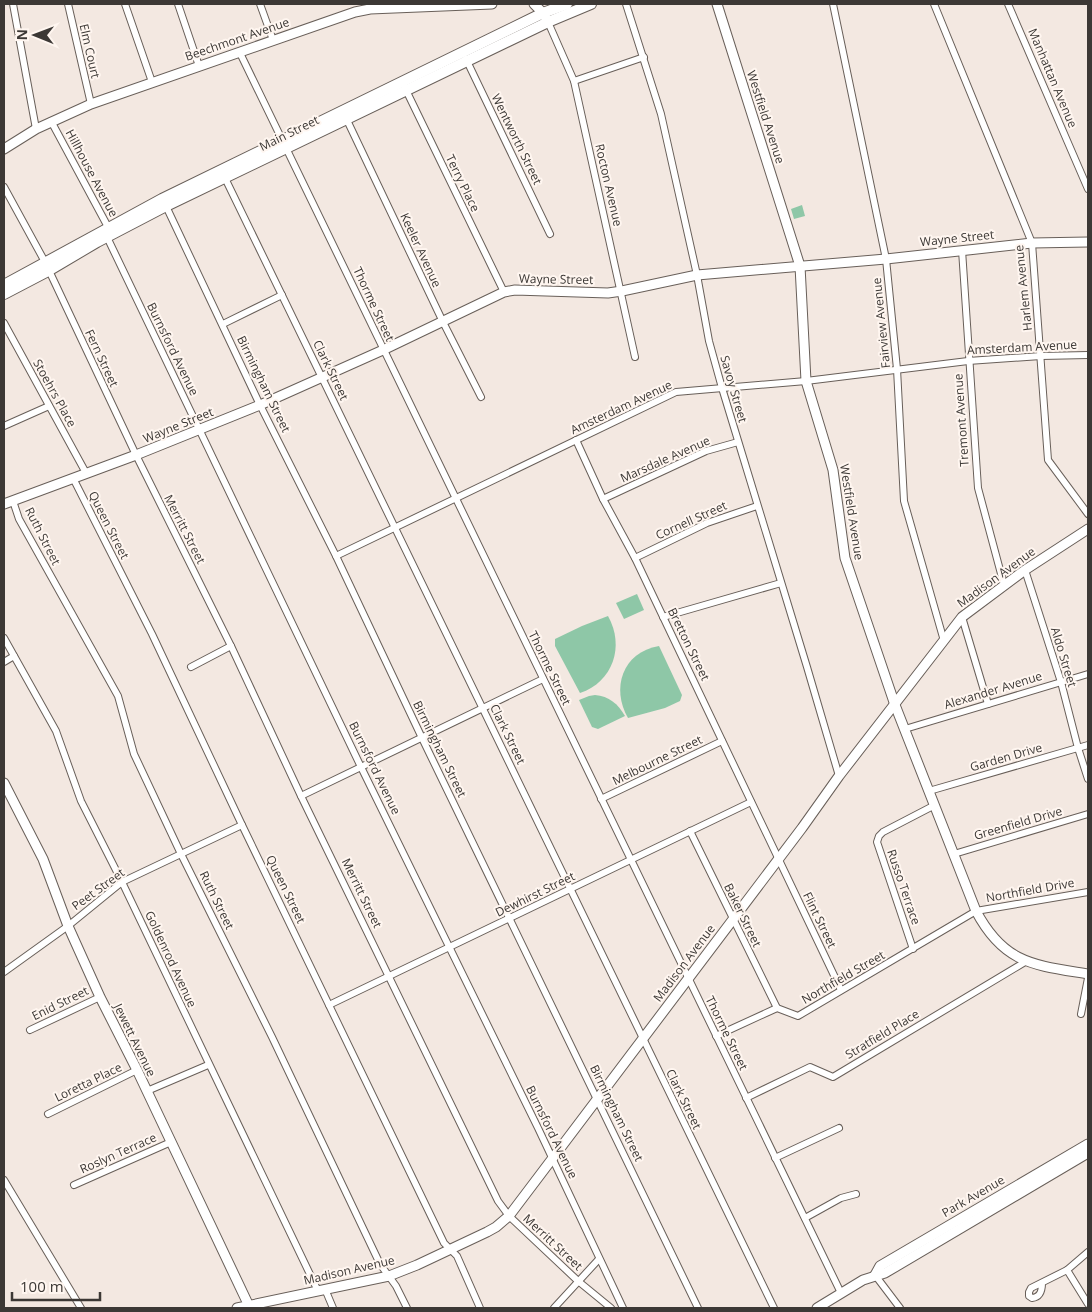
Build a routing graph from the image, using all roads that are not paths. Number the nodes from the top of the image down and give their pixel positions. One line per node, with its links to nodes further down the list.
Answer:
1 (13, 4): 28 (street)
2 (68, 4): 25 (street, Elm Court)
3 (125, 4): 23 (street)
4 (178, 4): 21 (street)
5 (260, 4): 17 (street)
6 (491, 4): 15 (street, Beechmont Avenue)
7 (534, 4): 16 (street)
8 (567, 4): 16 (main road, Main Street)
9 (591, 4): 16 (main road, Main Street)
10 (626, 4): 20 (street, Savoy Street)
11 (717, 4): 41 (street, Westfield Avenue)
12 (832, 4): 40 (street, Fairview Avenue)
13 (934, 4): 38 (street, Harlem Avenue)
14 (1008, 4): 33 (street, Manhattan Avenue)
15 (403, 6): 17 (street, Beechmont Avenue)
16 (545, 18): 19 (main road, Main Street); 22 (street, Rocton Avenue)
17 (273, 40): 18 (street, Beechmont Avenue)
18 (240, 53): 21 (street, Beechmont Avenue); 29 (street, Thorme Street)
19 (465, 57): 24 (main road, Main Street); 36 (street, Wentworth Street)
20 (644, 57): 22 (street); 43 (street, Savoy Street)
21 (199, 66): 23 (street, Beechmont Avenue)
22 (574, 81): 45 (street, Rocton Avenue)
23 (152, 82): 25 (street, Beechmont Avenue)
24 (404, 86): 26 (main road, Main Street); 46 (street, Terry Place)
25 (91, 104): 27 (street, Beechmont Avenue)
26 (345, 116): 29 (main road, Main Street); 49 (street, Keeler Avenue)
27 (51, 121): 28 (street, Beechmont Avenue); 35 (street, Hillhouse Avenue)
28 (36, 128): 30 (street, Beechmont Avenue)
29 (284, 145): 31 (main road, Main Street); 52 (street, Thorme Street)
30 (4, 149)
31 (223, 174): 34 (main road, Main Street); 48 (street, Clark Street)
32 (4, 187): 42 (street, Fern Street)
33 (1088, 189)
34 (164, 202): 35 (main road, Main Street); 51 (street, Birmingham Street)
35 (107, 232): 42 (main road, Main Street); 65 (street, Burnsford Avenue)
36 (550, 234)
37 (1088, 242): 38 (street, Wayne Street)
38 (1032, 243): 39 (street, Wayne Street); 54 (street, Harlem Avenue)
39 (962, 250): 40 (street, Wayne Street); 56 (street, Tremont Avenue)
40 (886, 259): 41 (street, Wayne Street); 57 (street, Fairview Avenue)
41 (800, 266): 43 (street, Wayne Street); 59 (street, Westfield Avenue)
42 (46, 267): 44 (main road, Main Street); 47 (main road, Main Street); 68 (street, Fern Street)
43 (698, 275): 45 (street, Wayne Street); 60 (street, Savoy Street)
44 (4, 284)
45 (622, 291): 46 (street, Wayne Street); 55 (street, Rocton Avenue)
46 (504, 292): 49 (street, Wayne Street)
47 (4, 294)
48 (282, 295): 51 (street); 58 (street, Clark Street)
49 (443, 322): 52 (street, Wayne Street); 61 (street, Keeler Avenue)
50 (4, 323): 63 (street, Stoehrs Place)
51 (223, 324): 62 (street, Birmingham Street)
52 (383, 350): 58 (street, Wayne Street); 71 (street, Thorme Street)
53 (1088, 355): 54 (street, Amsterdam Avenue)
54 (1041, 356): 56 (street, Amsterdam Avenue); 75 (street, Harlem Avenue)
55 (635, 357)
56 (968, 361): 57 (street, Amsterdam Avenue); 82 (street, Tremont Avenue)
57 (897, 369): 59 (street, Amsterdam Avenue); 86 (street, Fairview Avenue)
58 (322, 376): 62 (street, Wayne Street); 76 (street, Clark Street)
59 (806, 381): 60 (street, Amsterdam Avenue); 94 (street, Westfield Avenue)
60 (722, 388): 66 (street, Amsterdam Avenue); 67 (street, Savoy Street)
61 (481, 397)
62 (260, 405): 65 (street, Wayne Street); 78 (street, Birmingham Street)
63 (49, 406): 64 (street); 69 (street, Stoehrs Place)
64 (4, 426)
65 (200, 430): 68 (street, Wayne Street); 102 (street, Burnsford Avenue)
66 (576, 440): 71 (street, Amsterdam Avenue); 72 (street, Bretton Street)
67 (738, 442): 72 (street, Marsdale Avenue); 74 (street, Savoy Street)
68 (136, 455): 69 (street, Wayne Street); 87 (street, Merritt Street)
69 (86, 473): 70 (street, Wayne Street)
70 (73, 478): 73 (street, Wayne Street); 112 (street, Queen Street)
71 (456, 498): 76 (street, Amsterdam Avenue); 92 (street, Thorme Street)
72 (603, 499): 79 (street, Bretton Street)
73 (8, 502): 114 (street, Ruth Street)
74 (757, 506): 79 (street, Cornell Street); 81 (street, Savoy Street)
75 (1088, 514)
76 (395, 527): 78 (street, Amsterdam Avenue); 96 (street, Clark Street)
77 (1088, 529): 80 (street, Madison Avenue)
78 (336, 556): 98 (street, Birmingham Street)
79 (635, 558): 83 (street, Bretton Street)
80 (1025, 570): 82 (street, Madison Avenue); 93 (street, Aldo Street)
81 (782, 583): 83 (street); 103 (street, Savoy Street)
82 (1004, 585): 84 (street, Madison Avenue)
83 (664, 617): 99 (street, Bretton Street)
84 (962, 617): 86 (street, Madison Avenue); 95 (street)
85 (4, 638): 88 (street, Goldenrod Avenue)
86 (944, 641): 94 (street, Madison Avenue)
87 (231, 646): 90 (street); 107 (street, Merritt Street)
88 (14, 656): 89 (street); 118 (street, Goldenrod Avenue)
89 (4, 662)
90 (191, 667)
91 (1088, 674): 93 (street, Alexander Avenue)
92 (543, 679): 96 (street); 108 (street, Thorme Street)
93 (1061, 682): 95 (street, Alexander Avenue); 101 (street, Aldo Street)
94 (895, 704): 97 (street, Westfield Avenue); 103 (street, Madison Avenue)
95 (988, 704): 97 (street, Alexander Avenue)
96 (483, 708): 98 (street); 119 (street, Clark Street)
97 (905, 729): 106 (street, Westfield Avenue)
98 (422, 738): 102 (street); 122 (street, Birmingham Street)
99 (722, 741): 108 (street, Melbourne Street); 109 (street, Bretton Street)
100 (1088, 745): 101 (street, Garden Drive)
101 (1078, 748): 104 (street, Aldo Street); 106 (street, Garden Drive)
102 (361, 767): 107 (street); 125 (street, Burnsford Avenue)
103 (838, 776): 116 (street, Madison Avenue)
104 (1088, 779)
105 (4, 783): 124 (street, Jewett Avenue)
106 (929, 791): 110 (street, Westfield Avenue)
107 (301, 796): 130 (street, Merritt Street)
108 (601, 800): 117 (street, Thorme Street)
109 (751, 802): 113 (street, Dewhirst Street); 116 (street, Bretton Street)
110 (935, 805): 115 (street, Westfield Avenue); 126 (street, Russo Terrace)
111 (1088, 814): 115 (street, Greenfield Drive)
112 (242, 825): 114 (street, Peet Street); 135 (street, Queen Street)
113 (690, 831): 117 (street, Dewhirst Street); 123 (street, Baker Street)
114 (181, 854): 118 (street, Peet Street); 162 (street, Ruth Street)
115 (954, 854): 121 (street, Westfield Avenue)
116 (779, 859): 123 (street, Madison Avenue); 133 (street, Flint Street)
117 (631, 860): 119 (street, Dewhirst Street); 132 (street, Thorme Street)
118 (122, 882): 124 (street, Peet Street); 141 (street, Goldenrod Avenue)
119 (571, 889): 122 (street, Dewhirst Street); 140 (street, Clark Street)
120 (1088, 892): 121 (street, Northfield Drive)
121 (976, 911): 126 (street, Northfield Street); 127 (street, Westfield Avenue)
122 (510, 918): 125 (street, Dewhirst Street); 144 (street, Birmingham Street)
123 (733, 919): 132 (street, Madison Avenue); 136 (street, Baker Street)
124 (68, 926): 128 (street, Peet Street); 134 (street, Jewett Avenue)
125 (450, 947): 130 (street, Dewhirst Street); 151 (street, Burnsford Avenue)
126 (913, 949): 133 (street, Northfield Street)
127 (1025, 962): 129 (street, Westfield Avenue); 145 (street, Stratfield Place)
128 (4, 972)
129 (1088, 974)
130 (390, 975): 135 (street, Dewhirst Street); 155 (street, Merritt Street)
131 (1088, 978): 137 (street)
132 (688, 979): 139 (street, Thorme Street); 140 (street, Madison Avenue)
133 (842, 990): 136 (street, Northfield Street)
134 (100, 997): 138 (street, Enid Street); 142 (street, Jewett Avenue)
135 (329, 1005): 157 (street, Queen Street)
136 (777, 1008): 139 (street)
137 (1081, 1014)
138 (30, 1030)
139 (716, 1036): 145 (street, Thorme Street)
140 (643, 1039): 144 (street, Madison Avenue); 178 (street, Clark Street)
141 (208, 1064): 143 (street); 165 (street, Goldenrod Avenue)
142 (137, 1070): 143 (street, Jewett Avenue); 146 (street, Loretta Place)
143 (147, 1092): 148 (street, Jewett Avenue)
144 (597, 1098): 151 (street, Madison Avenue); 177 (street, Birmingham Street)
145 (746, 1098): 150 (street, Thorme Street)
146 (48, 1114)
147 (838, 1128): 150 (street)
148 (171, 1142): 153 (street, Roslyn Terrace); 168 (street, Jewett Avenue)
149 (1088, 1148): 161 (street, Park Avenue)
150 (775, 1158): 156 (street, Thorme Street)
151 (553, 1159): 155 (street, Madison Avenue); 159 (street, Burnsford Avenue)
152 (4, 1180): 169 (street)
153 (74, 1185)
154 (856, 1194): 156 (street)
155 (510, 1216): 157 (street, Madison Avenue); 163 (street, Merritt Street)
156 (805, 1218): 166 (street, Thorme Street)
157 (450, 1250): 162 (street, Madison Avenue); 173 (street, Queen Street)
158 (1088, 1252): 160 (street)
159 (599, 1259): 163 (street); 176 (street, Burnsford Avenue)
160 (1066, 1270): 164 (street); 167 (street)
161 (875, 1275): 166 (street, Park Avenue); 180 (street)
162 (389, 1276): 165 (street, Madison Avenue); 172 (street, Ruth Street)
163 (578, 1281): 174 (street); 175 (street, Merritt Street)
164 (1042, 1283)
165 (321, 1290): 168 (street, Madison Avenue); 171 (street, Goldenrod Avenue)
166 (841, 1293): 179 (street, Park Avenue)
167 (1088, 1304)
168 (256, 1306): 170 (street, Madison Avenue)
169 (81, 1308)
170 (237, 1308)
171 (334, 1308)
172 (407, 1308)
173 (480, 1308)
174 (554, 1308)
175 (611, 1308)
176 (623, 1308)
177 (698, 1308)
178 (774, 1308)
179 (817, 1308)
180 (900, 1308)

